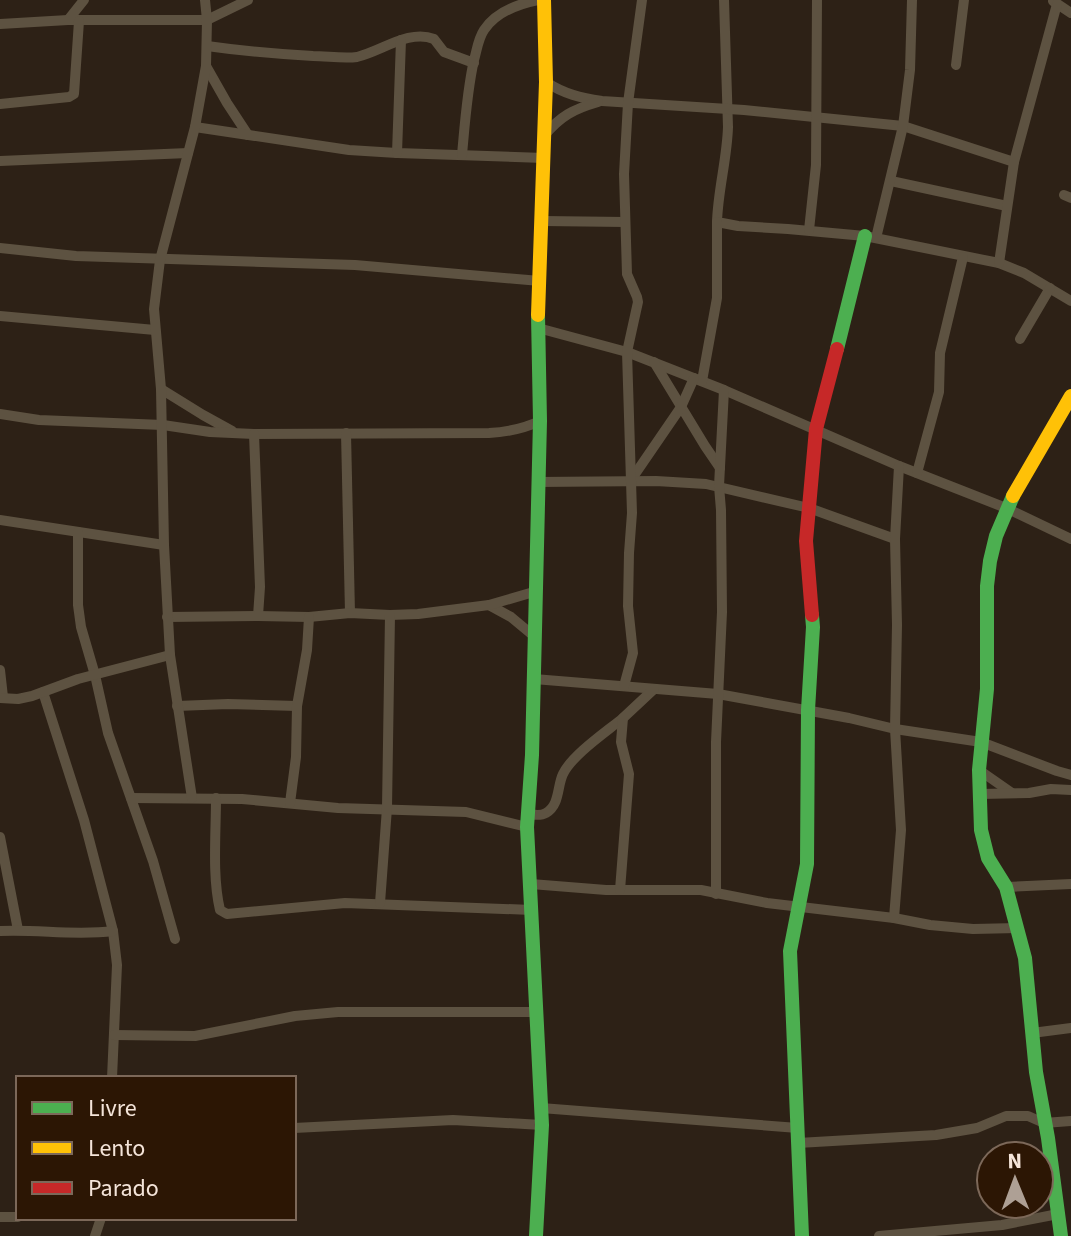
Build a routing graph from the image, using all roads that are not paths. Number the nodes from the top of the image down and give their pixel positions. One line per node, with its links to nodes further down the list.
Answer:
1 (84, 0): 12 (street)
2 (205, 0): 13 (street)
3 (248, 0): 13 (street)
4 (541, 0): 17 (street); 20 (street)
5 (642, 0): 22 (street)
6 (724, 0): 24 (street)
7 (817, 0): 25 (street)
8 (912, 0): 26 (street)
9 (964, 0): 18 (street)
10 (1054, 2): 11 (street); 35 (street)
11 (1071, 13)
12 (74, 20): 13 (street); 14 (street); 23 (street)
13 (207, 20): 16 (street)
14 (0, 24)
15 (401, 40): 16 (street); 17 (street); 31 (street)
16 (207, 46): 19 (street)
17 (474, 63): 32 (street)
18 (956, 65)
19 (206, 66): 27 (street); 28 (street)
20 (546, 82): 21 (street); 29 (street)
21 (602, 101): 22 (street); 29 (street)
22 (628, 103): 24 (street); 39 (street)
23 (0, 104)
24 (728, 108): 25 (street); 40 (street)
25 (817, 116): 26 (street); 41 (street)
26 (903, 126): 35 (street); 36 (street)
27 (195, 127): 28 (street); 30 (street)
28 (248, 135): 31 (street)
29 (544, 136): 33 (street)
30 (188, 153): 34 (street); 45 (street)
31 (397, 153): 32 (street)
32 (462, 155): 33 (street)
33 (544, 158): 38 (street)
34 (0, 161)
35 (1014, 162): 37 (street)
36 (891, 181): 37 (street); 42 (street)
37 (1007, 206): 46 (street)
38 (543, 221): 39 (street); 47 (street)
39 (625, 222): 54 (street)
40 (717, 222): 41 (street); 56 (street)
41 (809, 230): 42 (street)
42 (870, 237): 44 (street); 64 (street)
43 (0, 248): 45 (street)
44 (963, 257): 46 (street); 70 (street)
45 (160, 260): 47 (street); 52 (street)
46 (999, 263): 48 (street)
47 (540, 281): 51 (street)
48 (1050, 288): 49 (street); 53 (street)
49 (1070, 299)
50 (0, 316): 52 (street)
51 (538, 328): 54 (street); 62 (street)
52 (155, 330): 57 (street)
53 (1020, 339)
54 (627, 352): 55 (street); 72 (street)
55 (654, 362): 56 (street); 60 (street)
56 (698, 380): 58 (street); 60 (street)
57 (161, 389): 63 (street); 65 (street)
58 (724, 390): 64 (street); 69 (street)
59 (1071, 396): 75 (street)
60 (681, 407): 69 (street); 72 (street)
61 (0, 414): 63 (street)
62 (540, 421): 66 (street); 71 (street)
63 (163, 425): 65 (street); 80 (street)
64 (816, 429): 68 (street); 74 (street)
65 (237, 433): 67 (street)
66 (346, 433): 67 (street); 83 (street)
67 (254, 434): 85 (street)
68 (899, 466): 70 (street); 78 (street)
69 (720, 468): 73 (street)
70 (917, 473): 75 (street)
71 (537, 482): 72 (street); 81 (street)
72 (630, 482): 73 (street); 93 (street)
73 (719, 486): 74 (street); 96 (street)
74 (809, 508): 78 (street); 100 (street)
75 (1006, 508): 79 (street); 103 (street)
76 (0, 520): 77 (street)
77 (78, 532): 80 (street); 91 (street)
78 (895, 539): 102 (street)
79 (1071, 539)
80 (164, 545): 86 (street)
81 (537, 591): 82 (street); 88 (street)
82 (489, 605): 84 (street); 88 (street)
83 (350, 613): 84 (street); 87 (street)
84 (390, 615): 113 (street)
85 (258, 616): 86 (street); 87 (street)
86 (167, 617): 89 (street)
87 (309, 617): 99 (street)
88 (535, 637): 92 (street)
89 (170, 655): 91 (street); 98 (street)
90 (0, 670): 97 (street)
91 (95, 675): 95 (street); 109 (street)
92 (534, 679): 93 (street); 114 (street)
93 (624, 686): 94 (street)
94 (654, 689): 96 (street); 101 (street)
95 (43, 692): 97 (street); 128 (street)
96 (718, 694): 100 (street); 120 (street)
97 (2, 697)
98 (177, 706): 99 (street); 110 (street)
99 (297, 706): 112 (street)
100 (808, 710): 102 (street); 122 (street)
101 (623, 718): 114 (street); 119 (street)
102 (895, 729): 103 (street); 124 (street)
103 (981, 742): 104 (street); 105 (street)
104 (979, 770): 107 (street); 108 (street)
105 (1071, 775)
106 (1071, 790): 108 (street)
107 (980, 794): 108 (street); 118 (street)
108 (1014, 794)
109 (131, 798): 110 (street); 129 (street)
110 (192, 798): 111 (street)
111 (216, 798): 112 (street); 121 (street)
112 (290, 803): 113 (street)
113 (387, 808): 114 (street); 121 (street)
114 (528, 821): 116 (street)
115 (0, 837): 126 (street)
116 (531, 884): 119 (street); 123 (street)
117 (1071, 884): 118 (street)
118 (1006, 887): 125 (street)
119 (620, 890): 120 (street)
120 (716, 894): 122 (street)
121 (380, 903): 123 (street)
122 (799, 908): 124 (street); 140 (street)
123 (532, 910): 130 (street)
124 (894, 918): 125 (street)
125 (1018, 928): 132 (street)
126 (18, 930): 127 (street); 128 (street)
127 (0, 931)
128 (113, 931): 133 (street)
129 (175, 939)
130 (537, 1012): 133 (street); 135 (street)
131 (1071, 1028): 132 (street)
132 (1032, 1033): 137 (street)
133 (114, 1035): 134 (street)
134 (112, 1076)
135 (541, 1108): 138 (street); 140 (street)
136 (1071, 1121): 137 (street)
137 (1044, 1123): 140 (street); 141 (street)
138 (542, 1125): 139 (street); 142 (street)
139 (296, 1128)
140 (798, 1136): 143 (street)
141 (1058, 1214): 144 (street); 145 (street)
142 (536, 1236)
143 (802, 1236)
144 (879, 1236)
145 (1061, 1236)

